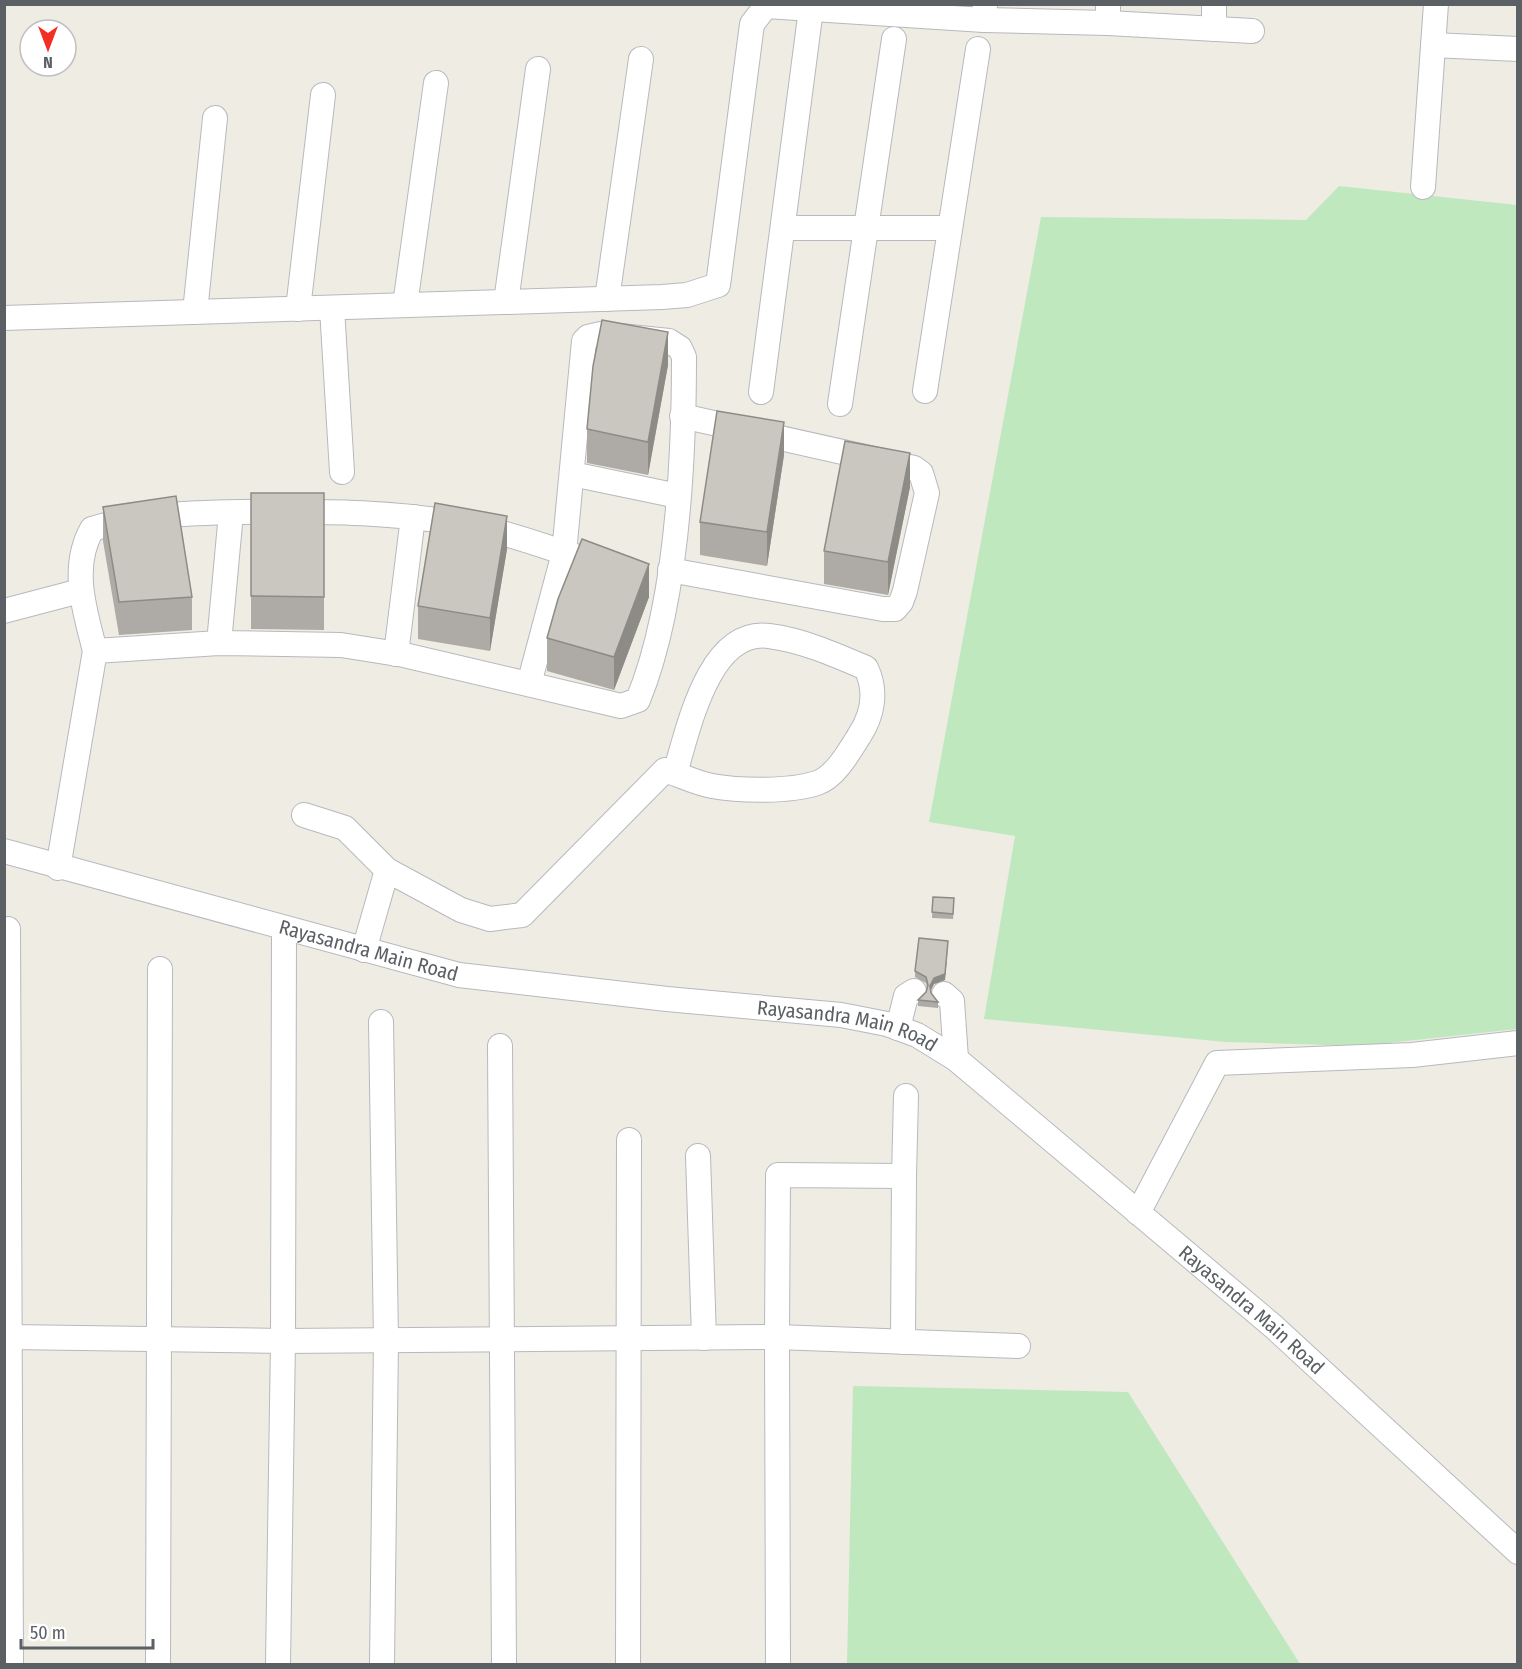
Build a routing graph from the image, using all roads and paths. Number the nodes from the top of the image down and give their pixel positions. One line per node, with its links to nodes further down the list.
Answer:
1 (1214, 4): 8 (street)
2 (1436, 4): 11 (street)
3 (783, 5): 4 (street); 23 (street)
4 (811, 9): 5 (street); 20 (street)
5 (885, 9): 6 (street)
6 (985, 12): 7 (street)
7 (1108, 14): 8 (street)
8 (1215, 29): 9 (street)
9 (1252, 31)
10 (894, 39): 21 (street)
11 (1433, 45): 13 (street); 19 (street)
12 (978, 49): 22 (street)
13 (1518, 49)
14 (641, 59): 23 (street)
15 (538, 69): 24 (street)
16 (436, 83): 25 (street)
17 (323, 95): 27 (street)
18 (215, 118): 28 (street)
19 (1423, 187)
20 (783, 228): 21 (street); 30 (street)
21 (867, 228): 22 (street); 32 (street)
22 (949, 228): 31 (street)
23 (608, 299): 24 (street)
24 (506, 302): 25 (street)
25 (405, 305): 26 (street)
26 (332, 308): 27 (street); 34 (street)
27 (298, 309): 28 (street)
28 (195, 312): 29 (street)
29 (4, 318)
30 (761, 392)
31 (925, 392)
32 (840, 404)
33 (682, 416): 35 (street); 36 (street); 41 (street)
34 (342, 472)
35 (572, 474): 36 (street); 39 (street)
36 (678, 496): 41 (street)
37 (231, 513): 38 (street); 42 (street); 44 (street)
38 (413, 517): 39 (street); 46 (street)
39 (564, 553): 40 (street); 47 (street)
40 (595, 563)
41 (662, 579): 47 (street)
42 (80, 591): 43 (street); 45 (street)
43 (4, 610)
44 (219, 643): 45 (street); 46 (street)
45 (95, 651): 51 (street)
46 (396, 654): 47 (street)
47 (529, 684)
48 (675, 773): 48 (street); 52 (street)
49 (304, 815): 52 (street)
50 (4, 851): 51 (street, Rayasandra Main Road)
51 (58, 868): 53 (street, Rayasandra Main Road)
52 (387, 870): 55 (street)
53 (284, 928): 55 (street, Rayasandra Main Road); 76 (street)
54 (8, 929): 69 (street)
55 (364, 950): 60 (street, Rayasandra Main Road)
56 (160, 969): 73 (street)
57 (914, 991): 60 (street)
58 (944, 994): 63 (street)
59 (381, 1022): 75 (street)
60 (898, 1028): 63 (street, Rayasandra Main Road)
61 (1518, 1043): 68 (street)
62 (500, 1046): 74 (street)
63 (956, 1059): 68 (street, Rayasandra Main Road)
64 (906, 1096): 67 (street)
65 (629, 1140): 71 (street)
66 (698, 1156): 72 (street)
67 (904, 1176): 70 (street); 77 (street)
68 (1138, 1213): 79 (street, Rayasandra Main Road)
69 (10, 1337): 73 (street); 80 (street)
70 (777, 1337): 72 (street); 77 (street); 86 (street)
71 (626, 1338): 72 (street); 74 (street); 85 (street)
72 (704, 1338)
73 (160, 1339): 76 (street); 81 (street)
74 (504, 1339): 75 (street); 84 (street)
75 (386, 1340): 76 (street); 83 (street)
76 (283, 1341): 82 (street)
77 (903, 1342): 78 (street)
78 (1018, 1346)
79 (1518, 1552)
80 (11, 1665)
81 (158, 1665)
82 (278, 1665)
83 (382, 1665)
84 (504, 1665)
85 (628, 1665)
86 (778, 1665)

